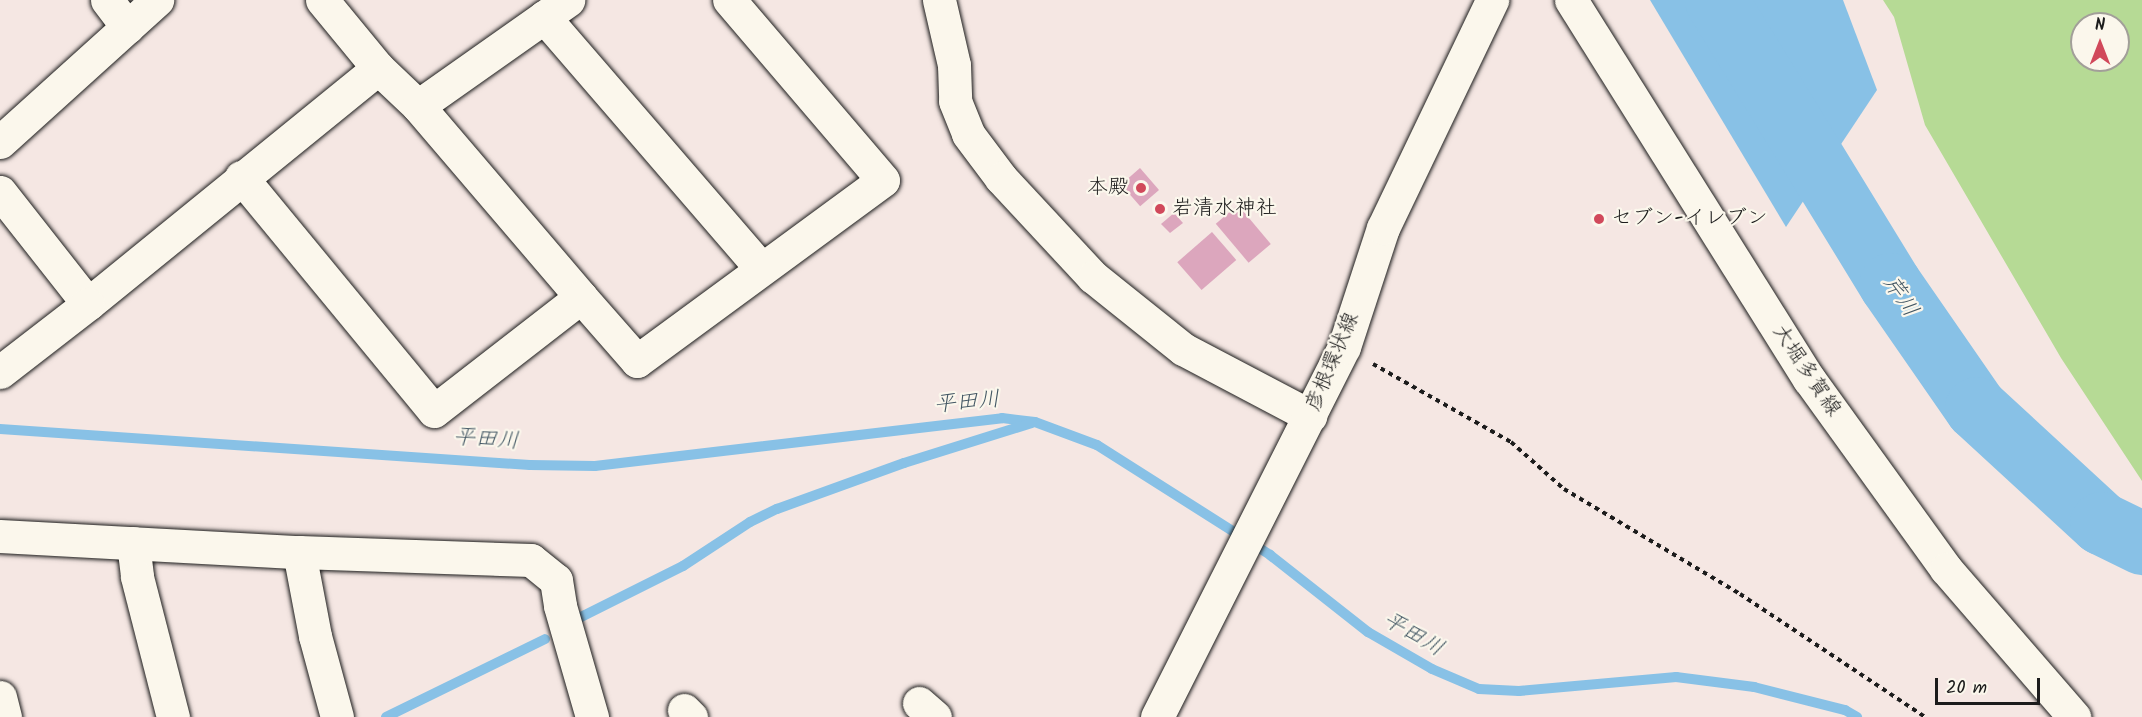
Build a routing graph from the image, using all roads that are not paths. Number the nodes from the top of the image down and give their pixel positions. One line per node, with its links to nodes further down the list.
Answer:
1 (107, 0): 9 (street)
2 (157, 0): 9 (street)
3 (322, 0): 10 (street)
4 (729, 0): 15 (street)
5 (939, 0): 19 (street)
6 (1492, 0): 19 (street, 彦根環状線)
7 (1571, 0): 29 (street, 大堀多賀線)
8 (556, 8): 11 (street); 15 (street)
9 (127, 27): 12 (street)
10 (378, 68): 11 (street); 13 (street)
11 (418, 106): 16 (street)
12 (0, 142)
13 (241, 177): 16 (street); 17 (street)
14 (0, 192): 17 (street)
15 (761, 268): 16 (street)
16 (581, 297)
17 (88, 304): 18 (street)
18 (0, 372)
19 (1310, 417): 28 (street, 彦根環状線)
20 (0, 536): 21 (street)
21 (133, 543): 22 (street); 25 (street)
22 (299, 552): 26 (street); 27 (street)
23 (0, 697): 24 (street)
24 (5, 717)
25 (173, 717)
26 (337, 717)
27 (592, 717)
28 (1157, 717)
29 (2074, 717)

